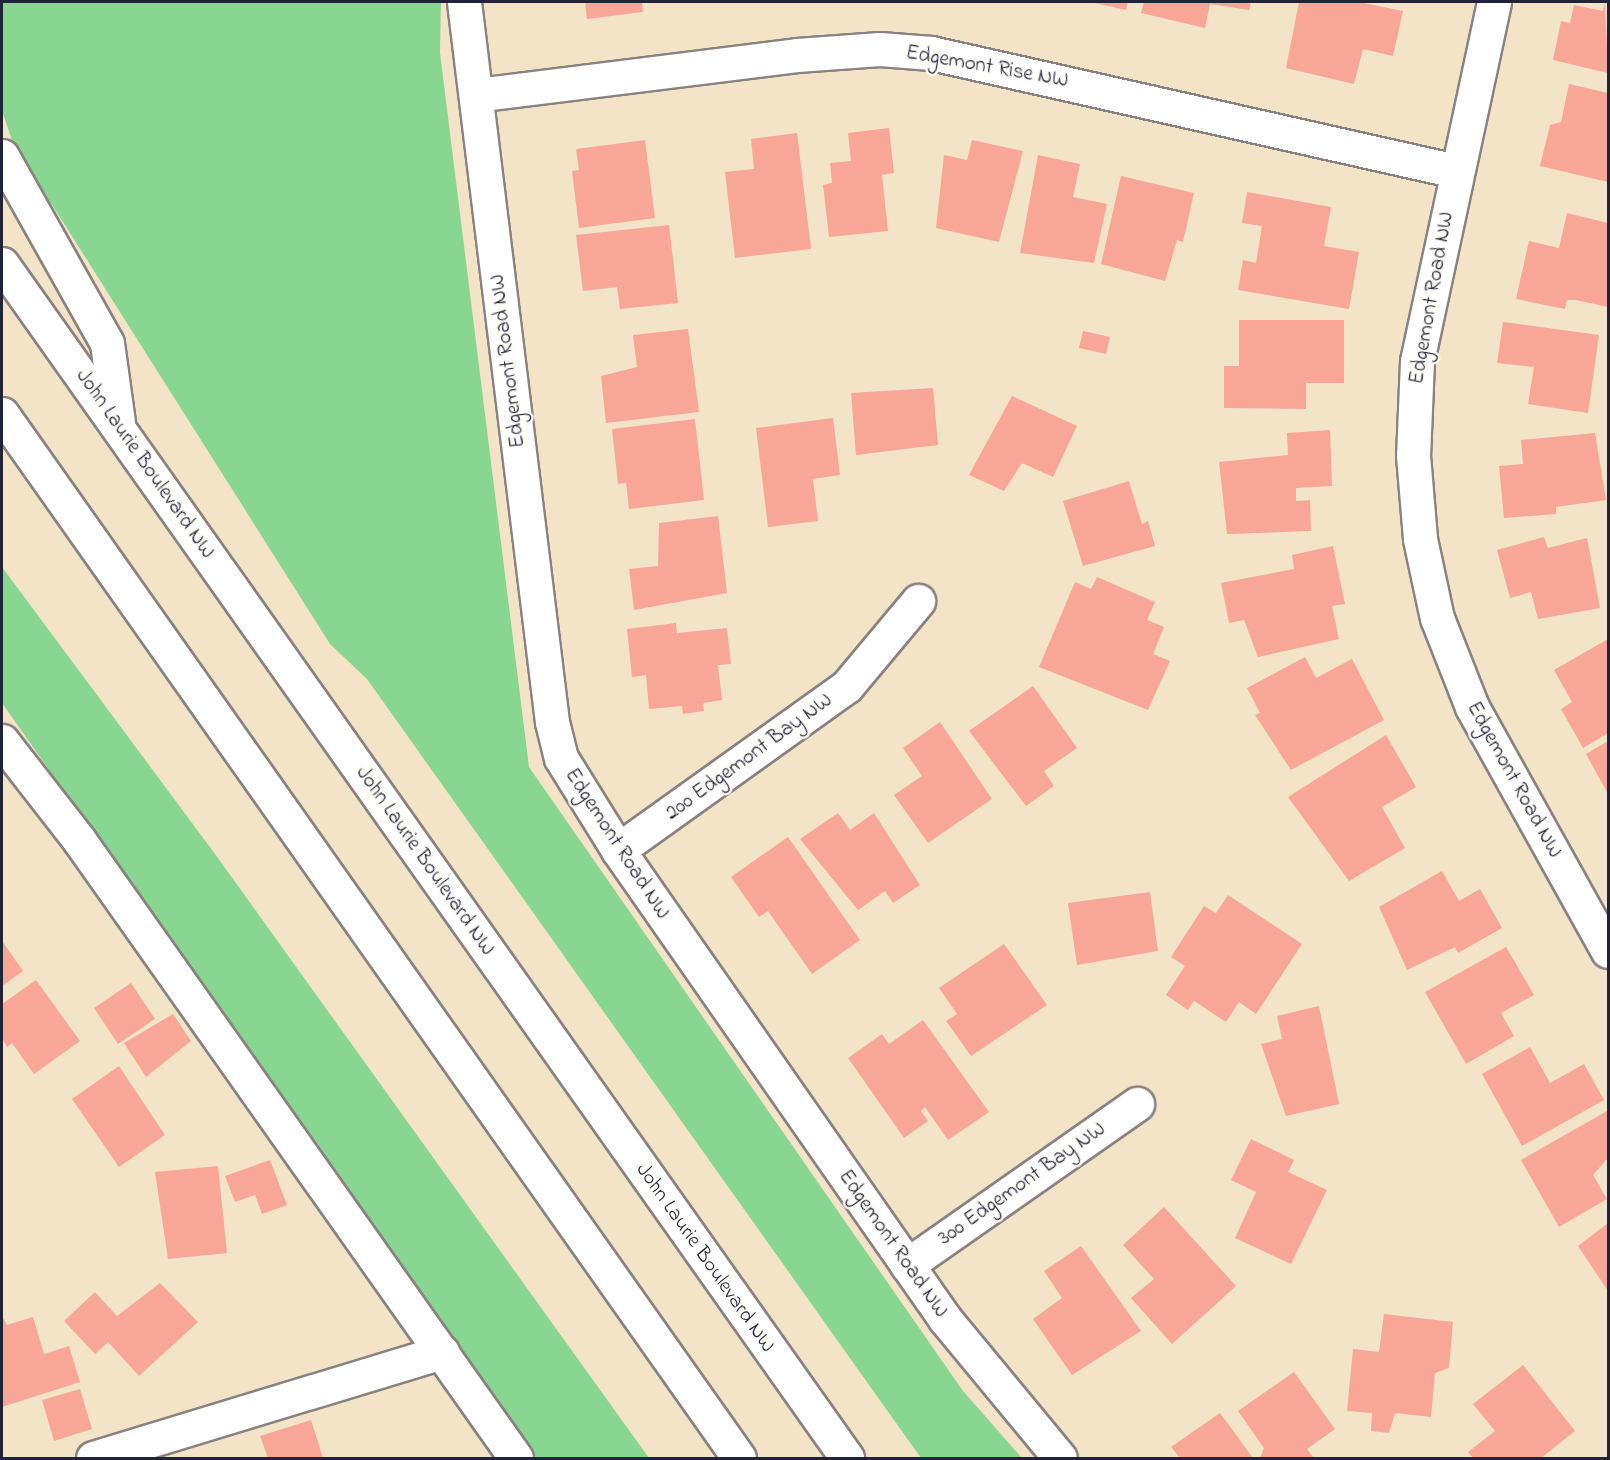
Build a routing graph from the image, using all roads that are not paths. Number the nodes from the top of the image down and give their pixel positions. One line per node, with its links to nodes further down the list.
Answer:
1 (464, 2): 3 (street, Edgemont Road NW)
2 (1494, 2): 5 (street, Edgemont Road NW)
3 (476, 95): 5 (street, Edgemont Rise NW); 11 (street, Edgemont Road NW)
4 (2, 156): 8 (street)
5 (1456, 171): 12 (street, Edgemont Road NW)
6 (2, 264): 8 (street, John Laurie Boulevard NW)
7 (2, 414): 18 (street)
8 (119, 426): 19 (street, John Laurie Boulevard NW)
9 (918, 601): 11 (street, 200 Edgemont Bay NW)
10 (2, 741): 15 (street)
11 (618, 850): 14 (street, Edgemont Road NW)
12 (1608, 951)
13 (1137, 1104): 14 (street, 300 Edgemont Bay NW)
14 (907, 1265): 20 (street, Edgemont Road NW)
15 (442, 1352): 16 (street); 17 (street)
16 (93, 1458)
17 (516, 1458)
18 (739, 1458)
19 (847, 1458)
20 (1060, 1458)

